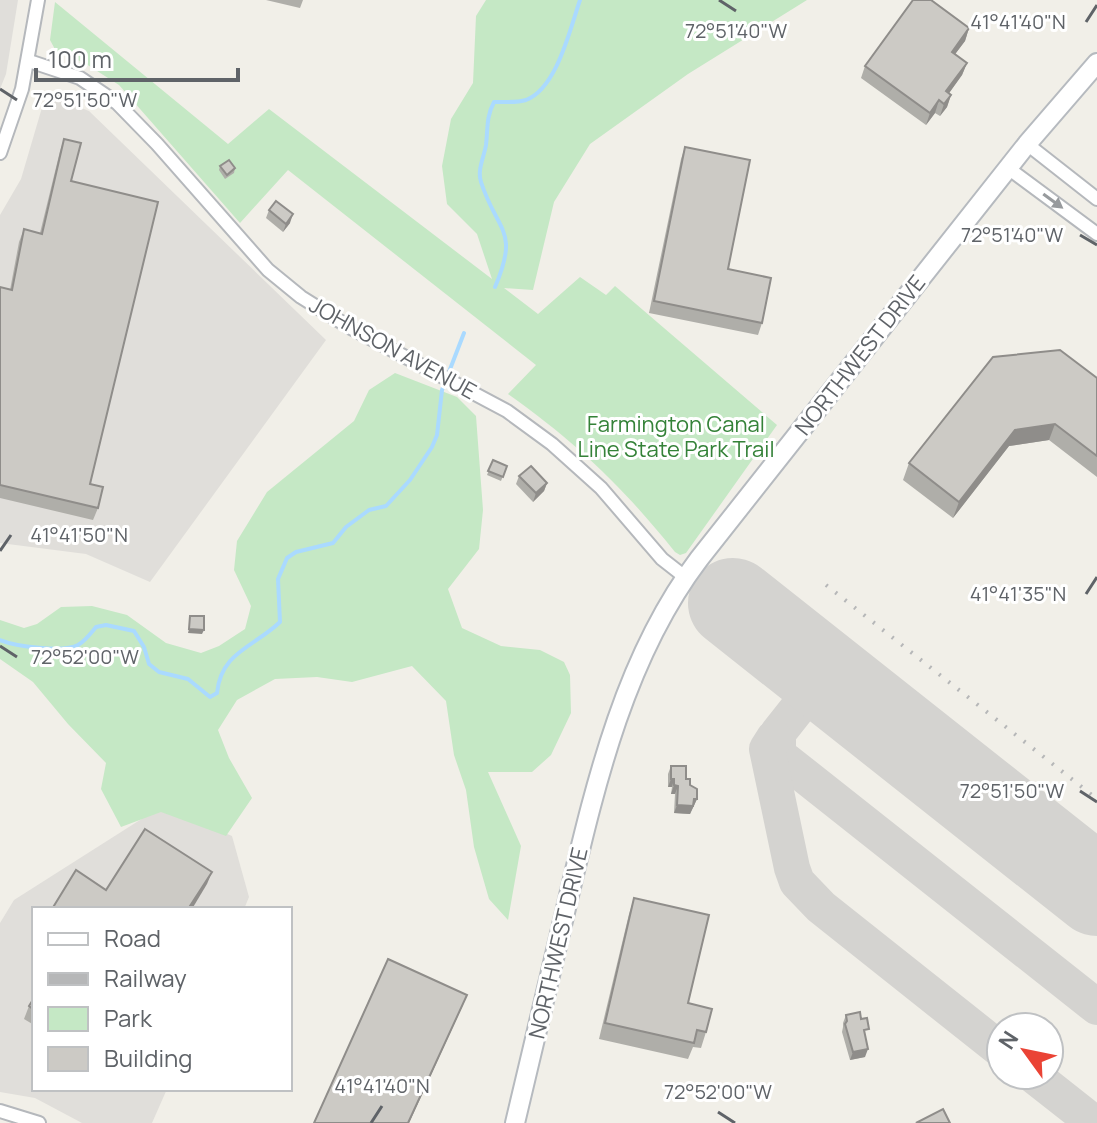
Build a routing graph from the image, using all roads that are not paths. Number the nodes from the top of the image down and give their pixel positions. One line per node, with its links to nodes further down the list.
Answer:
1 (38, 0): 2 (street)
2 (29, 61): 5 (street); 9 (street, JOHNSON AVENUE)
3 (1097, 63): 4 (main road, NORTHWEST DRIVE)
4 (1027, 144): 6 (main road, NORTHWEST DRIVE); 7 (street)
5 (0, 153)
6 (1008, 168): 8 (street, one-way to 8); 9 (main road, NORTHWEST DRIVE)
7 (1097, 199)
8 (1097, 234)
9 (685, 577): 12 (main road, NORTHWEST DRIVE)
10 (0, 1111): 11 (street)
11 (39, 1123)
12 (515, 1123)

